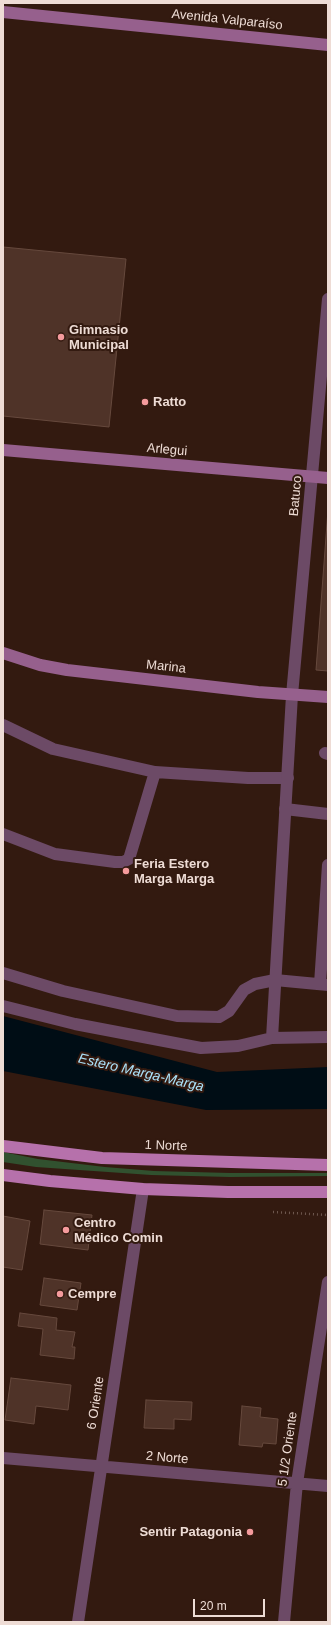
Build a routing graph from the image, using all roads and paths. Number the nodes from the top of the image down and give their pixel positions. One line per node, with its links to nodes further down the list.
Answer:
1 (3, 12): 2 (main road, Avenida Valparaíso)
2 (328, 44)
3 (328, 299): 5 (street, Batuco)
4 (3, 450): 5 (main road, Arlegui)
5 (312, 476): 6 (main road, Arlegui); 8 (street, Batuco)
6 (328, 478)
7 (3, 653): 8 (main road, Marina)
8 (292, 695): 9 (main road, Marina); 12 (street, Batuco)
9 (328, 697)
10 (3, 725): 11 (street)
11 (155, 772): 12 (street); 15 (street)
12 (288, 778): 13 (street, Batuco)
13 (285, 809): 14 (street); 18 (street, Batuco)
14 (328, 814)
15 (3, 834)
16 (328, 865): 19 (street)
17 (3, 973): 18 (street)
18 (275, 980): 19 (street); 22 (street, Batuco)
19 (324, 985)
20 (3, 1006): 22 (street)
21 (328, 1037): 22 (street)
22 (272, 1038)
23 (3, 1146): 24 (main road, 1 Norte)
24 (328, 1165)
25 (3, 1175): 26 (main road)
26 (143, 1189): 27 (main road); 30 (street, 6 Oriente)
27 (328, 1192)
28 (328, 1282): 31 (street, 5 1/2 Oriente)
29 (3, 1458): 30 (street, 2 Norte)
30 (101, 1466): 31 (street, 2 Norte); 33 (street, 6 Oriente)
31 (296, 1483): 32 (street, 2 Norte); 34 (street, 5 1/2 Oriente)
32 (328, 1486)
33 (78, 1622)
34 (284, 1622)

